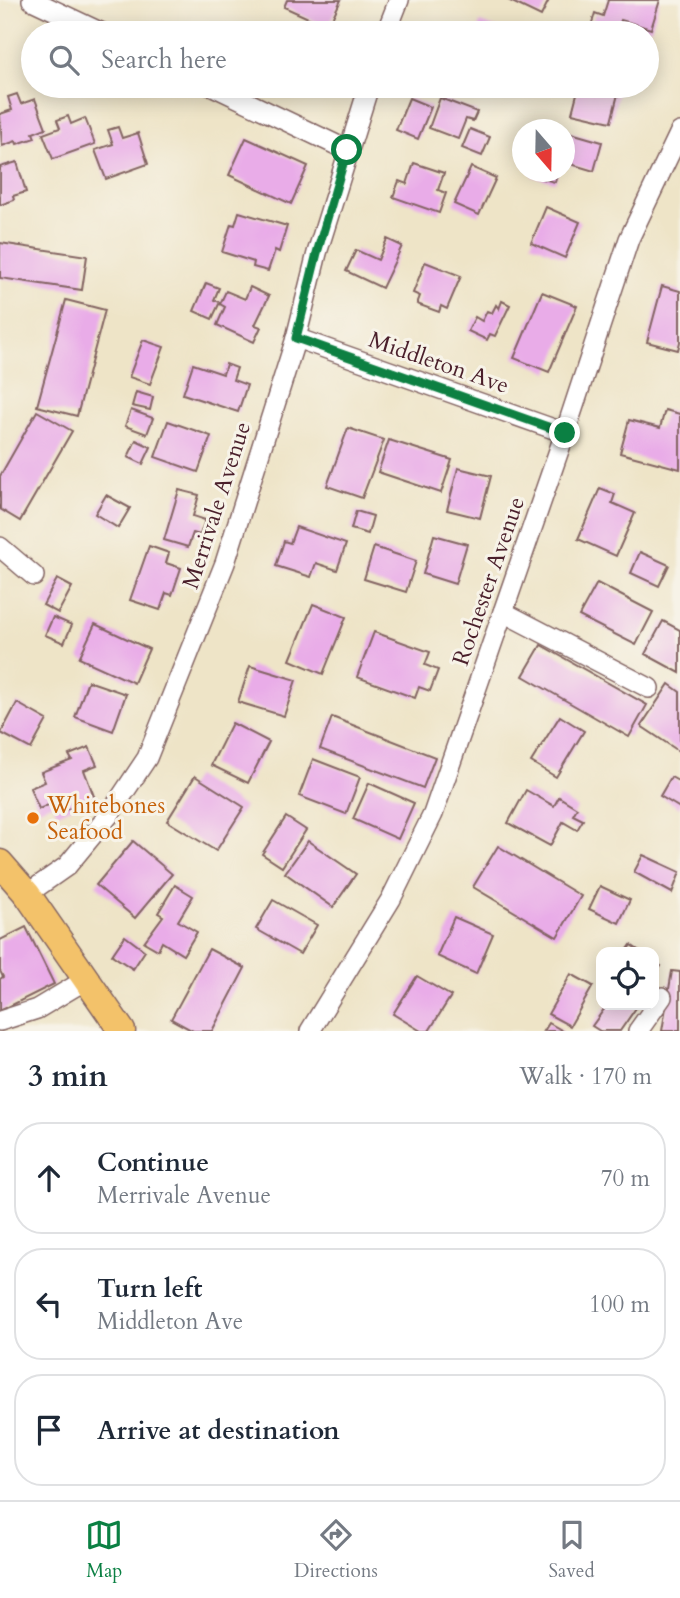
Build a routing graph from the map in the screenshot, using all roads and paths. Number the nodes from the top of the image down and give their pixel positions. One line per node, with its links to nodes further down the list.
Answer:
1 (33, 0): 3 (street)
2 (399, 0): 4 (street)
3 (77, 21)
4 (391, 21)
5 (238, 98): 8 (street)
6 (365, 98): 8 (street, Merrivale Avenue)
7 (680, 132): 10 (street, Rochester Avenue)
8 (347, 150): 9 (street, Merrivale Avenue)
9 (296, 338): 10 (street, Middleton Ave); 16 (street, Merrivale Avenue)
10 (565, 433): 13 (street, Rochester Avenue)
11 (0, 547): 12 (street)
12 (34, 576)
13 (503, 612): 14 (street); 21 (street, Rochester Avenue)
14 (649, 688)
15 (2, 864): 16 (main road)
16 (27, 894): 17 (main road)
17 (87, 979): 19 (street); 20 (main road)
18 (663, 997): 22 (street)
19 (0, 1021)
20 (122, 1031)
21 (310, 1031)
22 (638, 1031)

